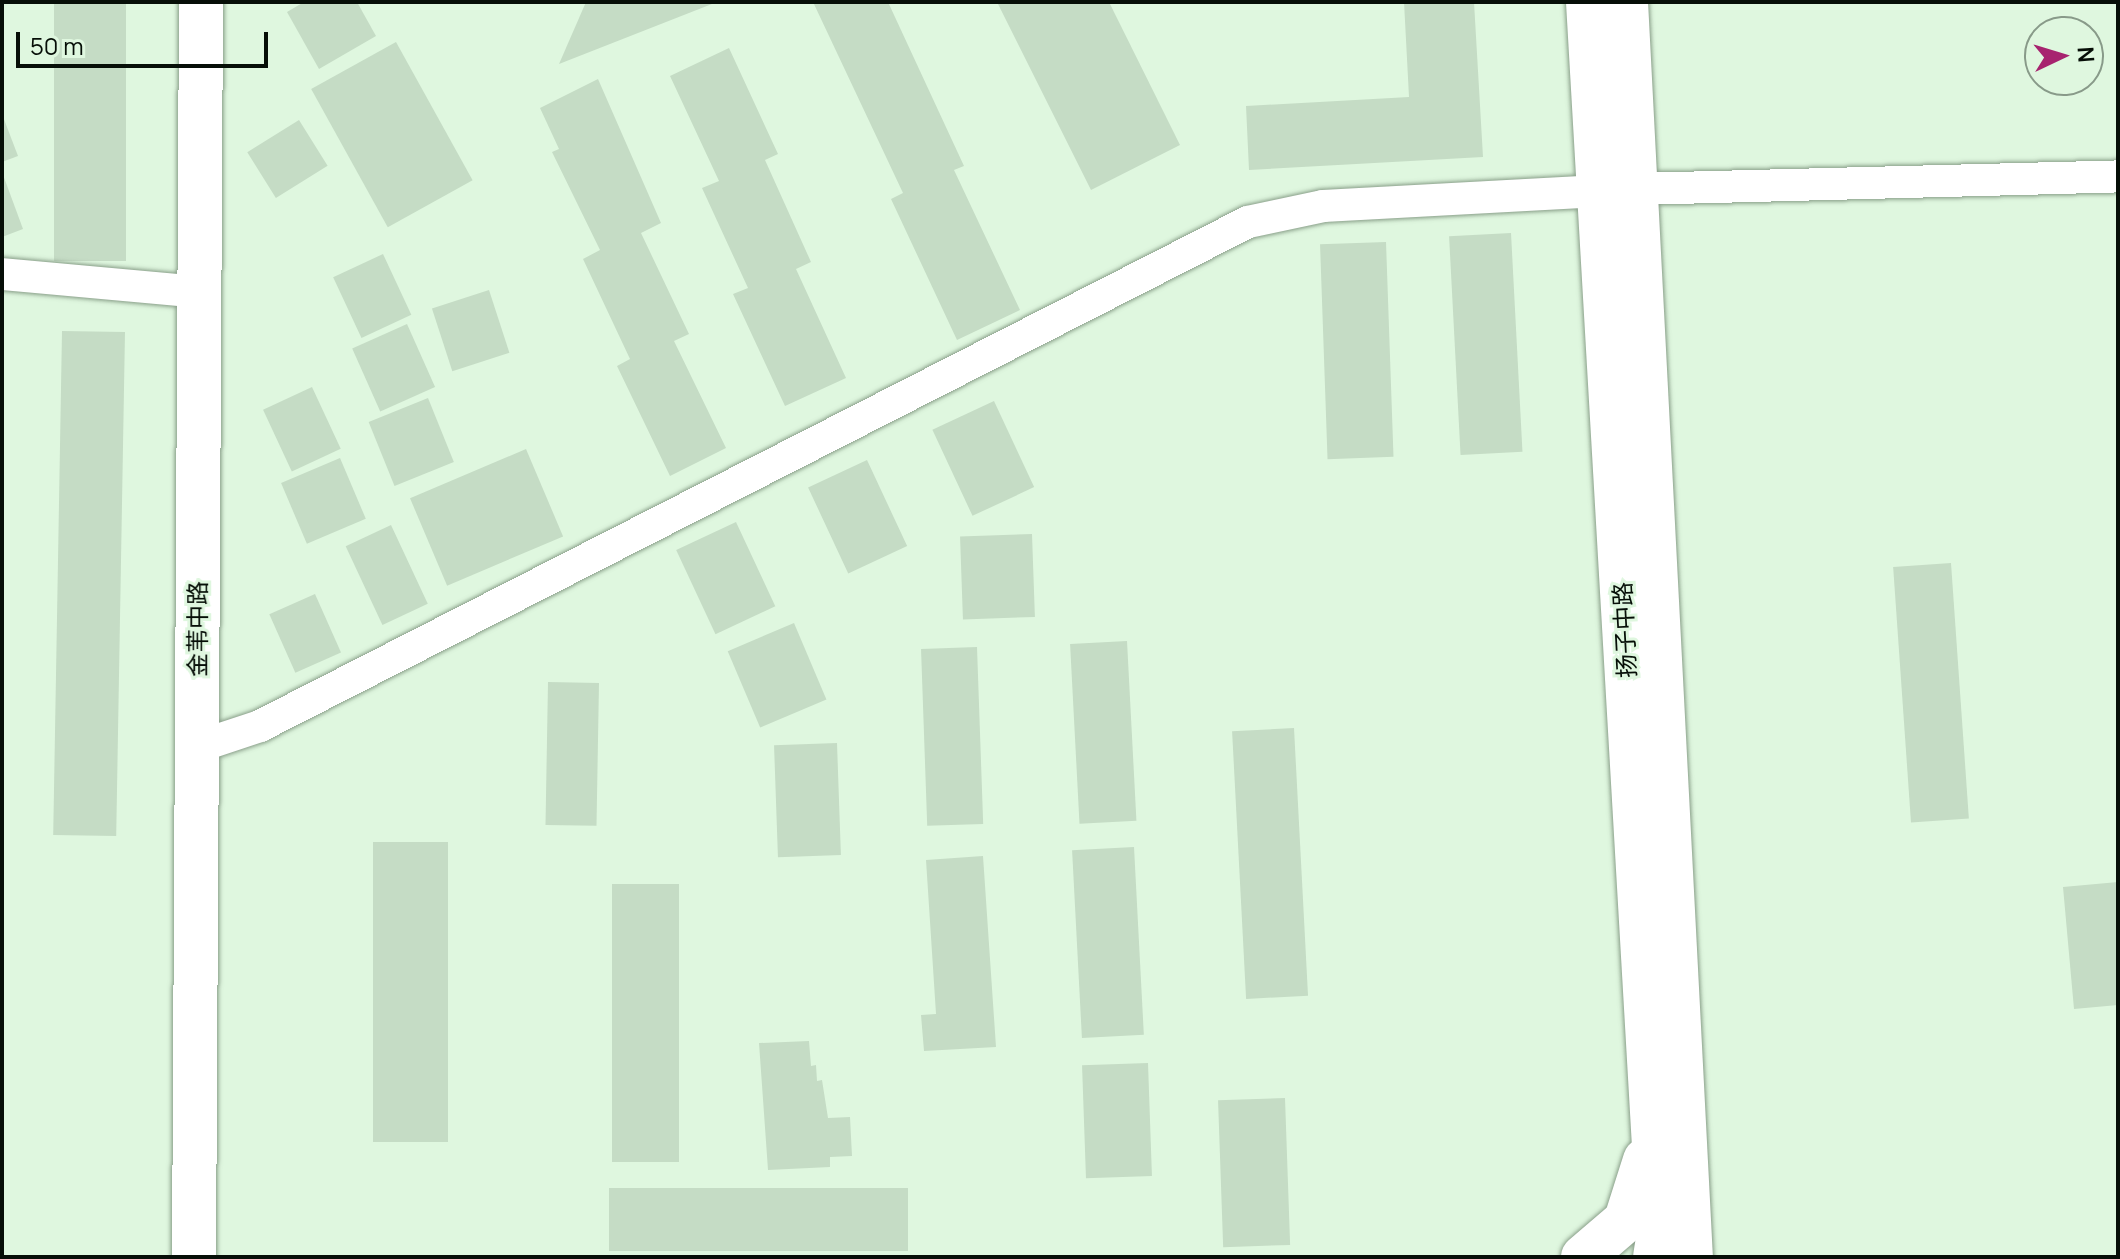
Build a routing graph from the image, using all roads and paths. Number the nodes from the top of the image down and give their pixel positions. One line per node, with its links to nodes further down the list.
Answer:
1 (201, 2): 7 (main road, 金苇中路)
2 (1588, 2): 5 (main road, 扬子中路)
3 (1626, 2): 5 (main road, 扬子中路)
4 (2118, 176): 5 (street)
5 (1618, 190): 8 (street); 9 (main road, 扬子中路); 13 (main road, 扬子中路)
6 (2, 274): 7 (street)
7 (199, 292): 8 (main road, 金苇中路)
8 (197, 747): 10 (main road, 金苇中路)
9 (1653, 1135): 11 (main road); 12 (main road, 扬子中路)
10 (194, 1257)
11 (1583, 1257)
12 (1655, 1257)
13 (1691, 1257)

